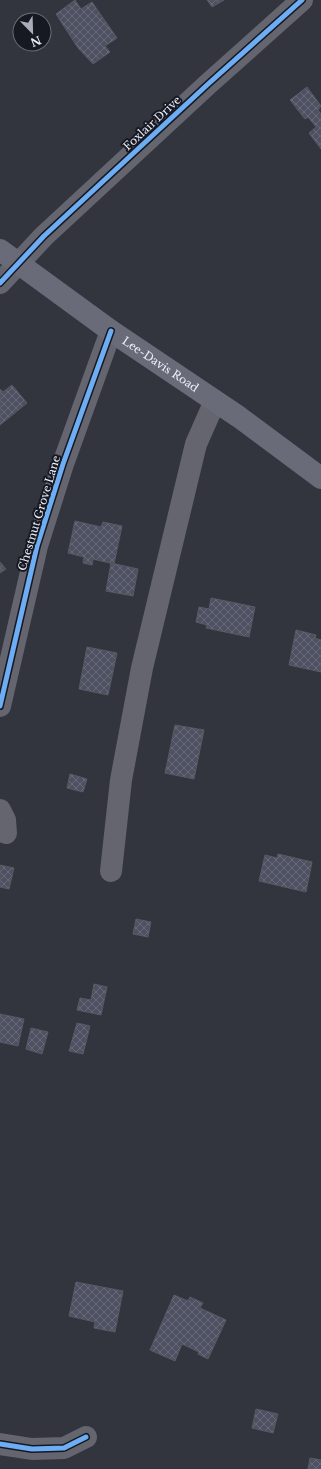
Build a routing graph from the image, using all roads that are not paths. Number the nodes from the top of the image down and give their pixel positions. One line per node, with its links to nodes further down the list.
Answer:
1 (302, 0): 3 (street, Foxlair Drive)
2 (0, 250): 3 (main road, Lee-Davis Road)
3 (18, 263): 4 (street, Foxlair Drive); 5 (main road, Lee-Davis Road)
4 (0, 282)
5 (111, 331): 6 (main road, Lee-Davis Road); 8 (street, Chestnut Grove Lane)
6 (215, 402): 7 (main road, Lee-Davis Road); 11 (street)
7 (321, 478)
8 (0, 706)
9 (0, 810): 10 (street)
10 (6, 833)
11 (111, 871)
12 (86, 1437): 13 (street)
13 (0, 1444)

